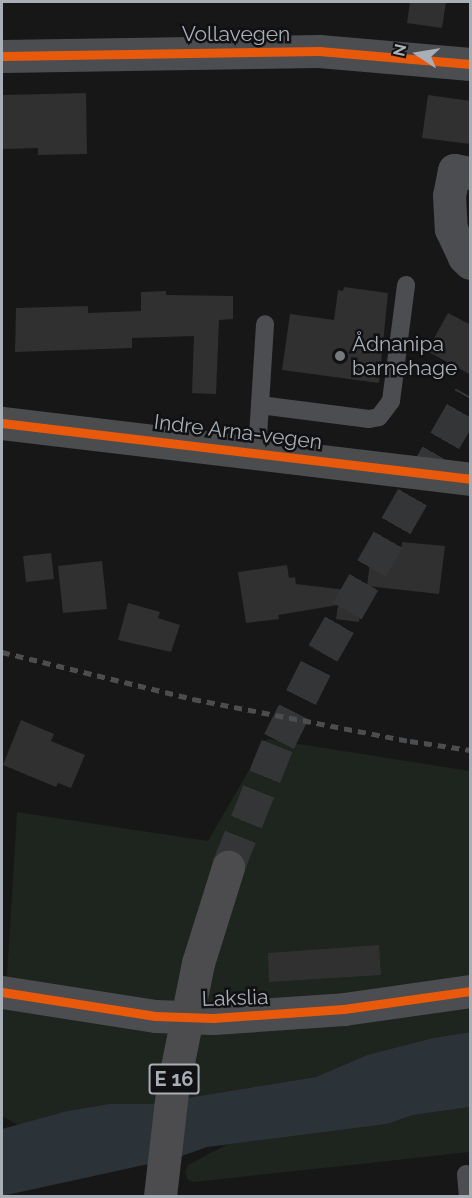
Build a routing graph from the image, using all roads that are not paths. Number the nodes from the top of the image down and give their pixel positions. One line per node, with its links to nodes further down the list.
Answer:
1 (2, 56): 2 (street, Vollavegen)
2 (471, 64)
3 (471, 172): 4 (street)
4 (471, 263)
5 (406, 285): 7 (lane)
6 (265, 324): 7 (lane)
7 (260, 405): 9 (lane)
8 (2, 423): 9 (main road, Indre Arna-vegen)
9 (257, 452): 10 (main road, Indre Arna-vegen)
10 (471, 479)
11 (228, 867): 15 (highway, E 16, bridge)
12 (471, 991): 13 (street, Lakslia)
13 (2, 992)
14 (466, 1174): 16 (lane)
15 (160, 1197)
16 (468, 1197)

